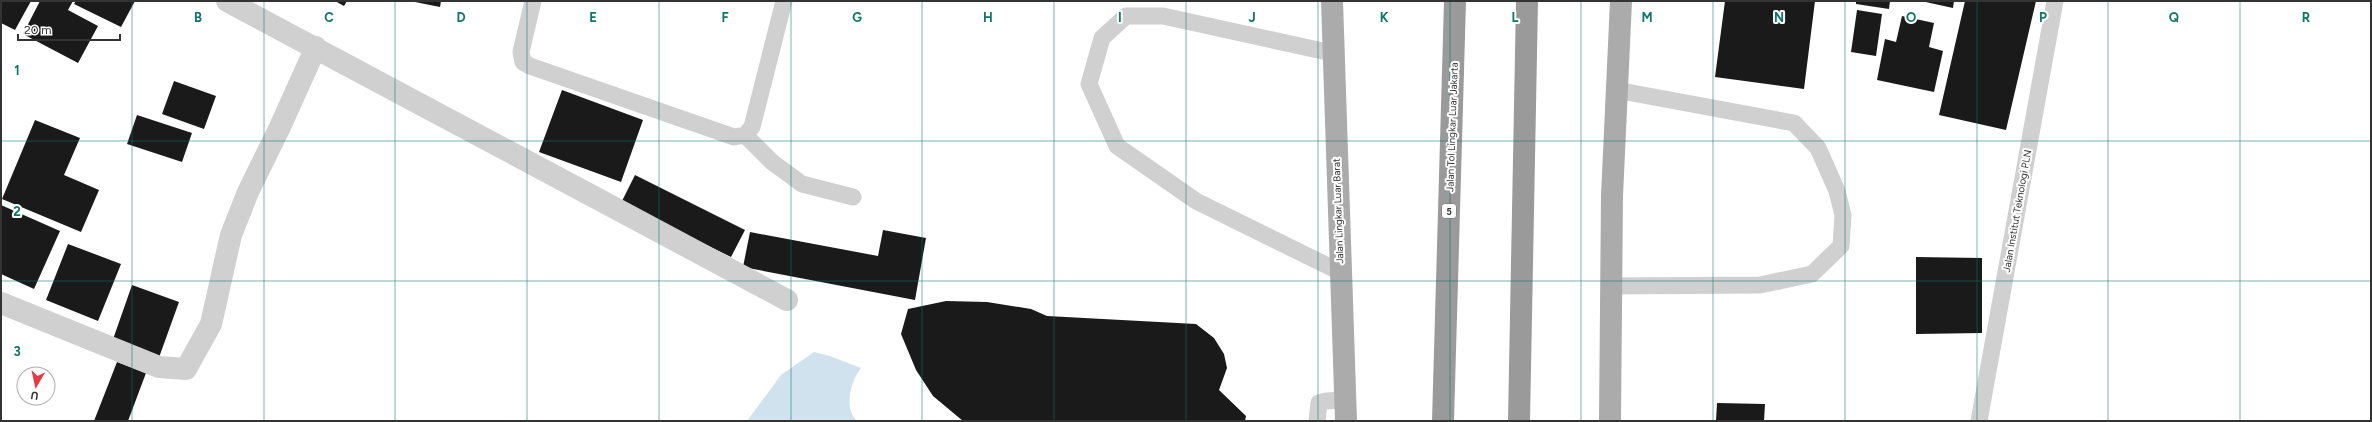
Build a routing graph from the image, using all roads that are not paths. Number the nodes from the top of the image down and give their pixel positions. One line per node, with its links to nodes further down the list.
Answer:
1 (227, 1): 9 (street)
2 (533, 1): 12 (lane)
3 (784, 1): 12 (lane)
4 (1332, 1): 10 (main road, Jalan Lingkar Luar Barat)
5 (1455, 1): 20 (highway, Jalan Tol Lingkar Luar Jakarta / 5)
6 (1527, 1): 21 (highway)
7 (1621, 1): 11 (main road)
8 (2055, 1): 23 (lane, Jalan Institut Teknologi PLN)
9 (316, 47): 16 (street); 17 (street)
10 (1332, 53): 14 (main road, Jalan Lingkar Luar Barat); 14 (lane)
11 (1616, 90): 15 (main road); 15 (lane)
12 (745, 135): 13 (lane)
13 (853, 197)
14 (1340, 272): 18 (main road, Jalan Lingkar Luar Barat)
15 (1610, 286): 22 (main road)
16 (787, 300)
17 (1, 303)
18 (1345, 411): 19 (lane)
19 (1317, 421)
20 (1443, 421)
21 (1519, 421)
22 (1610, 421)
23 (1979, 421)

